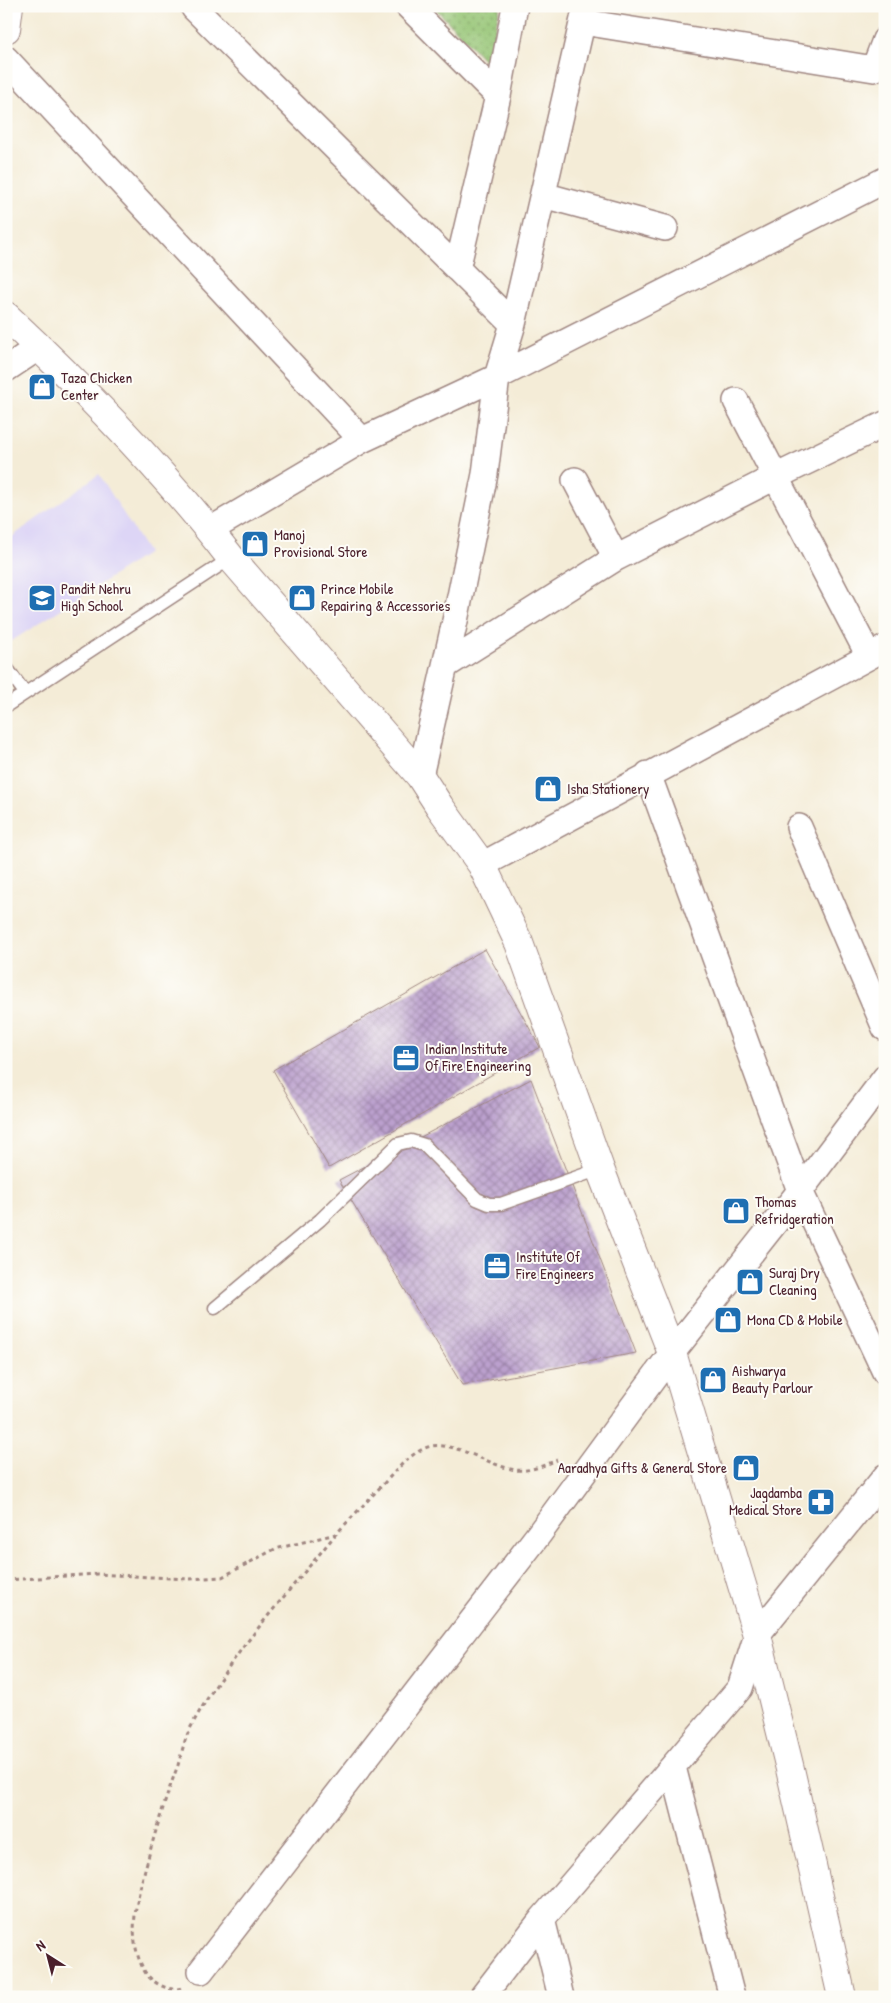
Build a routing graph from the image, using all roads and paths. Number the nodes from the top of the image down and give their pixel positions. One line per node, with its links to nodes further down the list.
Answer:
1 (9, 6): 6 (street)
2 (408, 6): 9 (street)
3 (515, 6): 9 (street)
4 (194, 8): 13 (street)
5 (585, 14): 7 (street); 11 (street)
6 (6, 29)
7 (885, 40)
8 (6, 59): 21 (street)
9 (498, 96): 13 (street)
10 (885, 180): 18 (street)
11 (543, 195): 12 (street); 15 (street)
12 (665, 228)
13 (457, 269): 15 (street)
14 (6, 316): 16 (street)
15 (513, 324): 18 (street)
16 (39, 347): 17 (street); 24 (street)
17 (6, 369)
18 (497, 377): 21 (street); 28 (street)
19 (736, 401): 22 (street)
20 (885, 424): 22 (street)
21 (362, 440): 24 (street)
22 (775, 477): 26 (street); 27 (street)
23 (575, 480): 26 (street)
24 (210, 530): 25 (street)
25 (231, 558): 30 (lane); 33 (street)
26 (616, 558): 28 (street)
27 (877, 652): 32 (street)
28 (445, 666): 33 (street)
29 (6, 667): 30 (lane)
30 (25, 693): 31 (lane)
31 (6, 706)
32 (648, 774): 35 (street); 39 (street)
33 (420, 776): 35 (street)
34 (799, 827): 36 (street)
35 (482, 865): 38 (street)
36 (885, 1028)
37 (885, 1078): 39 (street)
38 (600, 1169): 40 (lane); 41 (street)
39 (800, 1191): 41 (street); 42 (street)
40 (215, 1308)
41 (672, 1353): 47 (street); 50 (street)
42 (885, 1372)
43 (560, 1459): 45 (path)
44 (885, 1477): 47 (street)
45 (336, 1534): 46 (path); 50 (path)
46 (6, 1580)
47 (757, 1635): 48 (street); 54 (street)
48 (673, 1767): 49 (street); 53 (street)
49 (542, 1920): 51 (street); 52 (street)
50 (201, 1971)
51 (482, 1997)
52 (561, 1997)
53 (732, 1997)
54 (842, 1997)

